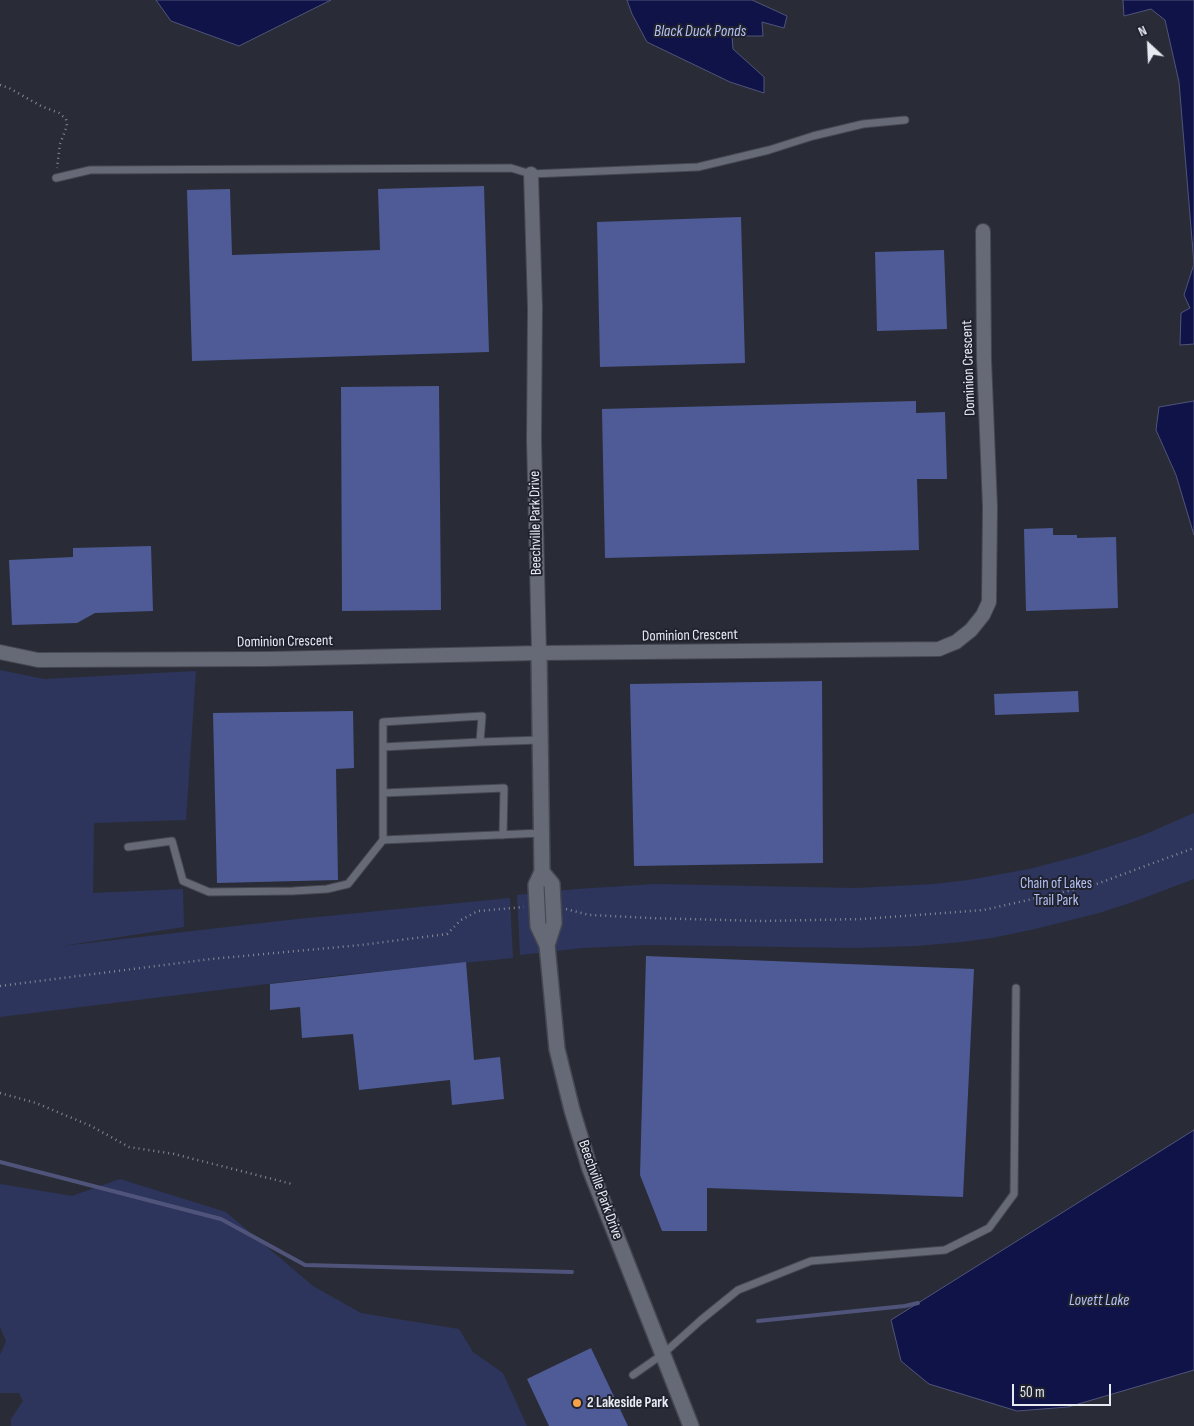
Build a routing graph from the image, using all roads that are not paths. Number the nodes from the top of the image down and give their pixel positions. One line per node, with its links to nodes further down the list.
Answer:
1 (905, 120): 2 (lane)
2 (531, 174): 3 (lane); 6 (street, Beechville Park Drive)
3 (56, 178)
4 (983, 231): 6 (street, Dominion Crescent)
5 (0, 652): 6 (street, Dominion Crescent)
6 (539, 653): 7 (street, Beechville Park Drive)
7 (540, 740): 8 (lane); 11 (street, Beechville Park Drive)
8 (480, 742): 9 (lane); 9 (lane)
9 (383, 747): 10 (lane)
10 (383, 793): 12 (lane); 13 (lane)
11 (542, 833): 12 (lane); 15 (street, Beechville Park Drive)
12 (503, 834): 13 (lane)
13 (383, 840): 14 (lane)
14 (128, 847)
15 (542, 872): 16 (street, Beechville Park Drive); 16 (street, Beechville Park Drive)
16 (547, 945): 18 (street, Beechville Park Drive)
17 (1016, 988): 18 (lane)
18 (663, 1354): 19 (lane); 20 (street, Beechville Park Drive)
19 (633, 1375)
20 (691, 1426)

